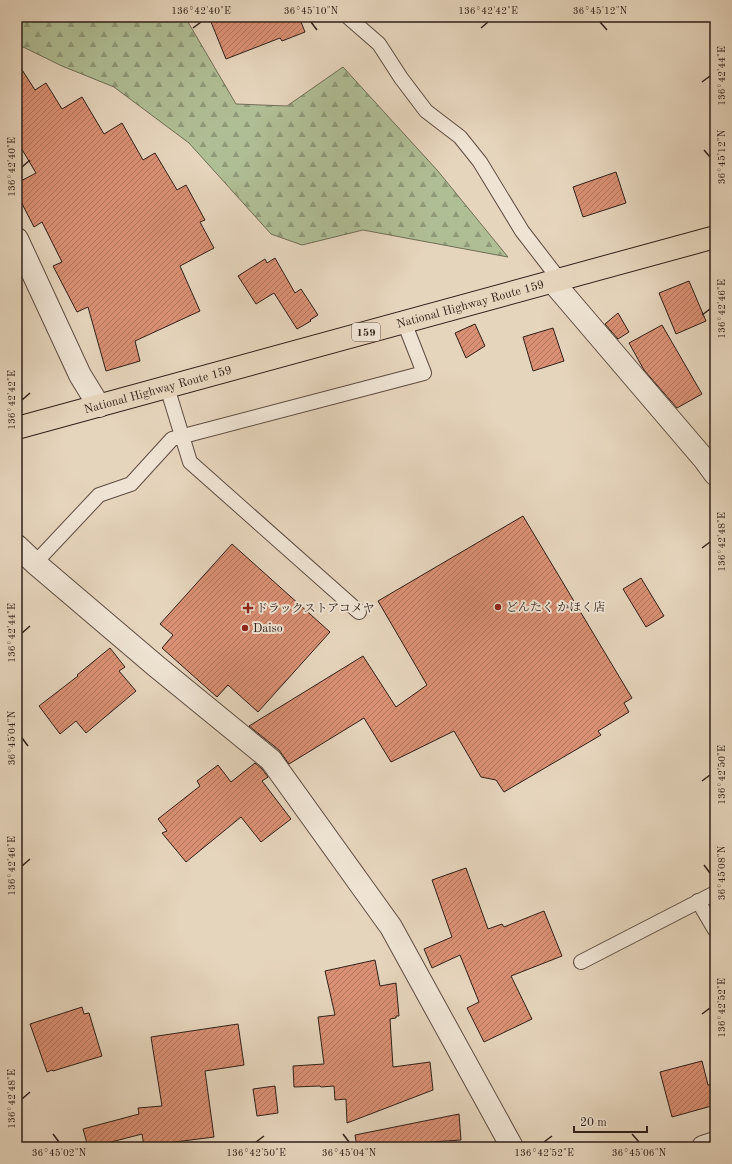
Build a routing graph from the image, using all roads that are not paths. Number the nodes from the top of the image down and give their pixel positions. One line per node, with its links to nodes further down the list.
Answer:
1 (348, 17): 4 (lane)
2 (715, 237): 4 (highway, National Highway Route 159 / 159)
3 (17, 239): 7 (street)
4 (555, 280): 5 (highway, National Highway Route 159 / 159); 10 (street)
5 (404, 322): 6 (highway, National Highway Route 159 / 159); 9 (lane)
6 (167, 387): 7 (highway, National Highway Route 159 / 159); 9 (lane)
7 (99, 406): 8 (highway, National Highway Route 159 / 159)
8 (17, 428)
9 (182, 436): 12 (lane); 13 (lane)
10 (715, 474)
11 (17, 546): 12 (street)
12 (35, 563): 19 (street)
13 (359, 612)
14 (715, 893): 15 (lane)
15 (698, 901): 16 (lane); 17 (lane)
16 (715, 930)
17 (581, 962)
18 (715, 1144): 20 (street)
19 (512, 1147)
20 (703, 1147)

